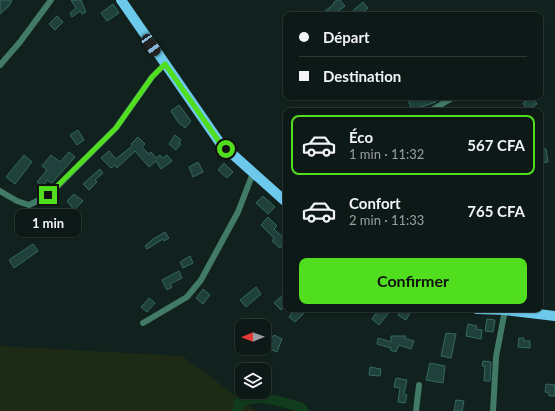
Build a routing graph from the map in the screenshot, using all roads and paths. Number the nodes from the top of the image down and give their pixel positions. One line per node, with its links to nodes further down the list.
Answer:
1 (51, 0): 4 (street)
2 (121, 0): 3 (main road)
3 (165, 64): 7 (main road); 8 (street)
4 (0, 65)
5 (449, 100): 6 (street)
6 (435, 108)
7 (253, 173): 9 (main road); 13 (street)
8 (0, 191)
9 (283, 199)
10 (505, 312): 16 (street)
11 (522, 312): 12 (main road)
12 (555, 316)
13 (143, 323)
14 (419, 384): 15 (street)
15 (416, 411)
16 (493, 411)

